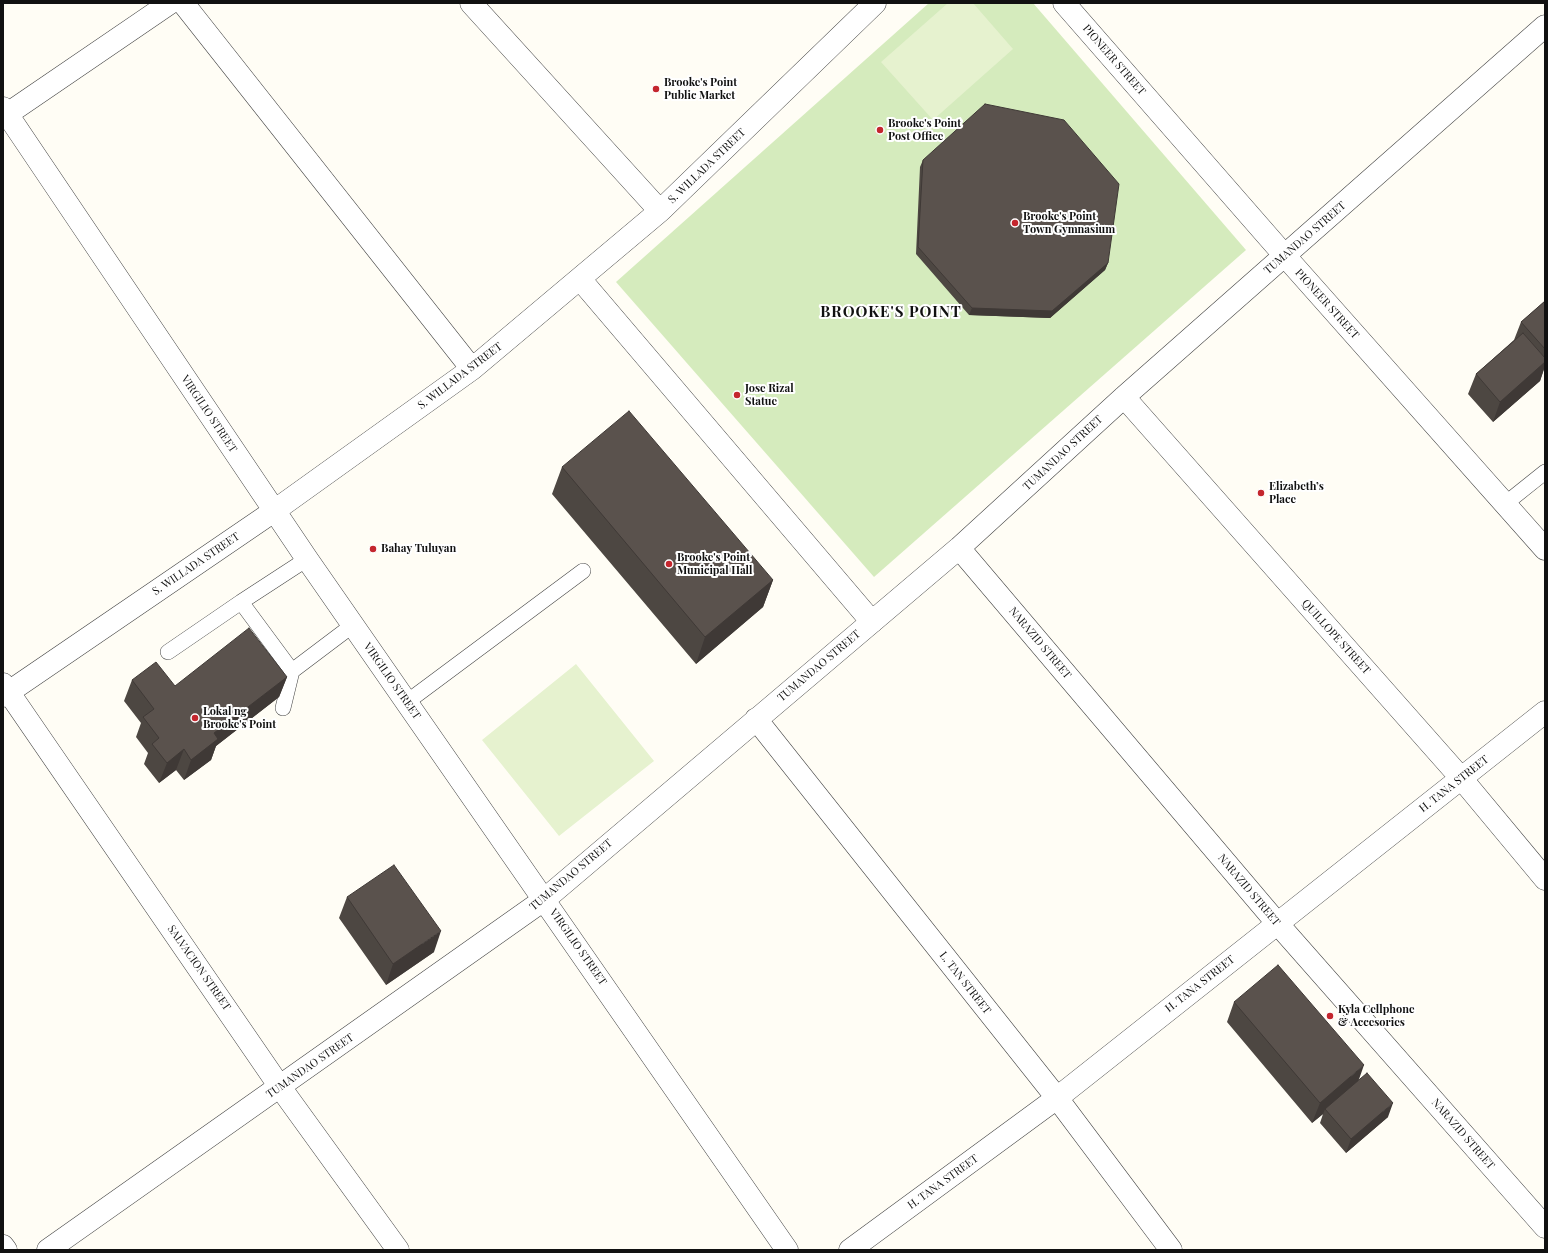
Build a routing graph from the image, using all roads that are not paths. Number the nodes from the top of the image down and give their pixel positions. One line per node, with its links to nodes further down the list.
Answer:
1 (170, 3): 7 (street)
2 (183, 3): 11 (street)
3 (471, 3): 8 (street)
4 (875, 3): 8 (street, S. WILLADA STREET)
5 (1064, 3): 9 (street, PIONEER STREET)
6 (1545, 26): 9 (street, TUMANDAO STREET)
7 (4, 113): 15 (street, VIRGILIO STREET)
8 (660, 211): 10 (street, S. WILLADA STREET)
9 (1285, 256): 12 (street, TUMANDAO STREET); 14 (street, PIONEER STREET)
10 (580, 280): 11 (street, S. WILLADA STREET); 21 (street)
11 (472, 369): 15 (street, S. WILLADA STREET)
12 (1124, 397): 16 (street, TUMANDAO STREET); 30 (street, QUILLOPE STREET)
13 (1545, 472): 14 (lane)
14 (1505, 504): 17 (street, PIONEER STREET)
15 (274, 511): 18 (street, VIRGILIO STREET); 25 (street, S. WILLADA STREET)
16 (960, 548): 21 (street, TUMANDAO STREET); 33 (street, NARAZID STREET)
17 (1545, 549)
18 (307, 558): 20 (lane); 22 (street, VIRGILIO STREET)
19 (583, 571): 26 (lane)
20 (241, 602): 23 (lane); 24 (lane)
21 (872, 622): 29 (street, TUMANDAO STREET)
22 (353, 625): 24 (lane); 26 (street, VIRGILIO STREET)
23 (168, 652)
24 (292, 671): 27 (lane)
25 (5, 691): 34 (street, SALVACION STREET)
26 (407, 702): 32 (street, VIRGILIO STREET)
27 (283, 708)
28 (1545, 712): 30 (street, H. TANA STREET)
29 (756, 719): 32 (street, TUMANDAO STREET); 35 (street, L. TAN STREET)
30 (1461, 778): 31 (street, QUILLOPE STREET); 33 (street, H. TANA STREET)
31 (1545, 879)
32 (545, 899): 34 (street, TUMANDAO STREET); 41 (street, VIRGILIO STREET)
33 (1277, 923): 35 (street, H. TANA STREET); 36 (street, NARAZID STREET)
34 (280, 1087): 39 (street, TUMANDAO STREET); 40 (street, SALVACION STREET)
35 (1057, 1098): 42 (street, H. TANA STREET); 43 (street, L. TAN STREET)
36 (1545, 1227)
37 (3, 1246): 38 (street)
38 (6, 1250)
39 (48, 1250)
40 (398, 1250)
41 (787, 1250)
42 (850, 1250)
43 (1171, 1250)

